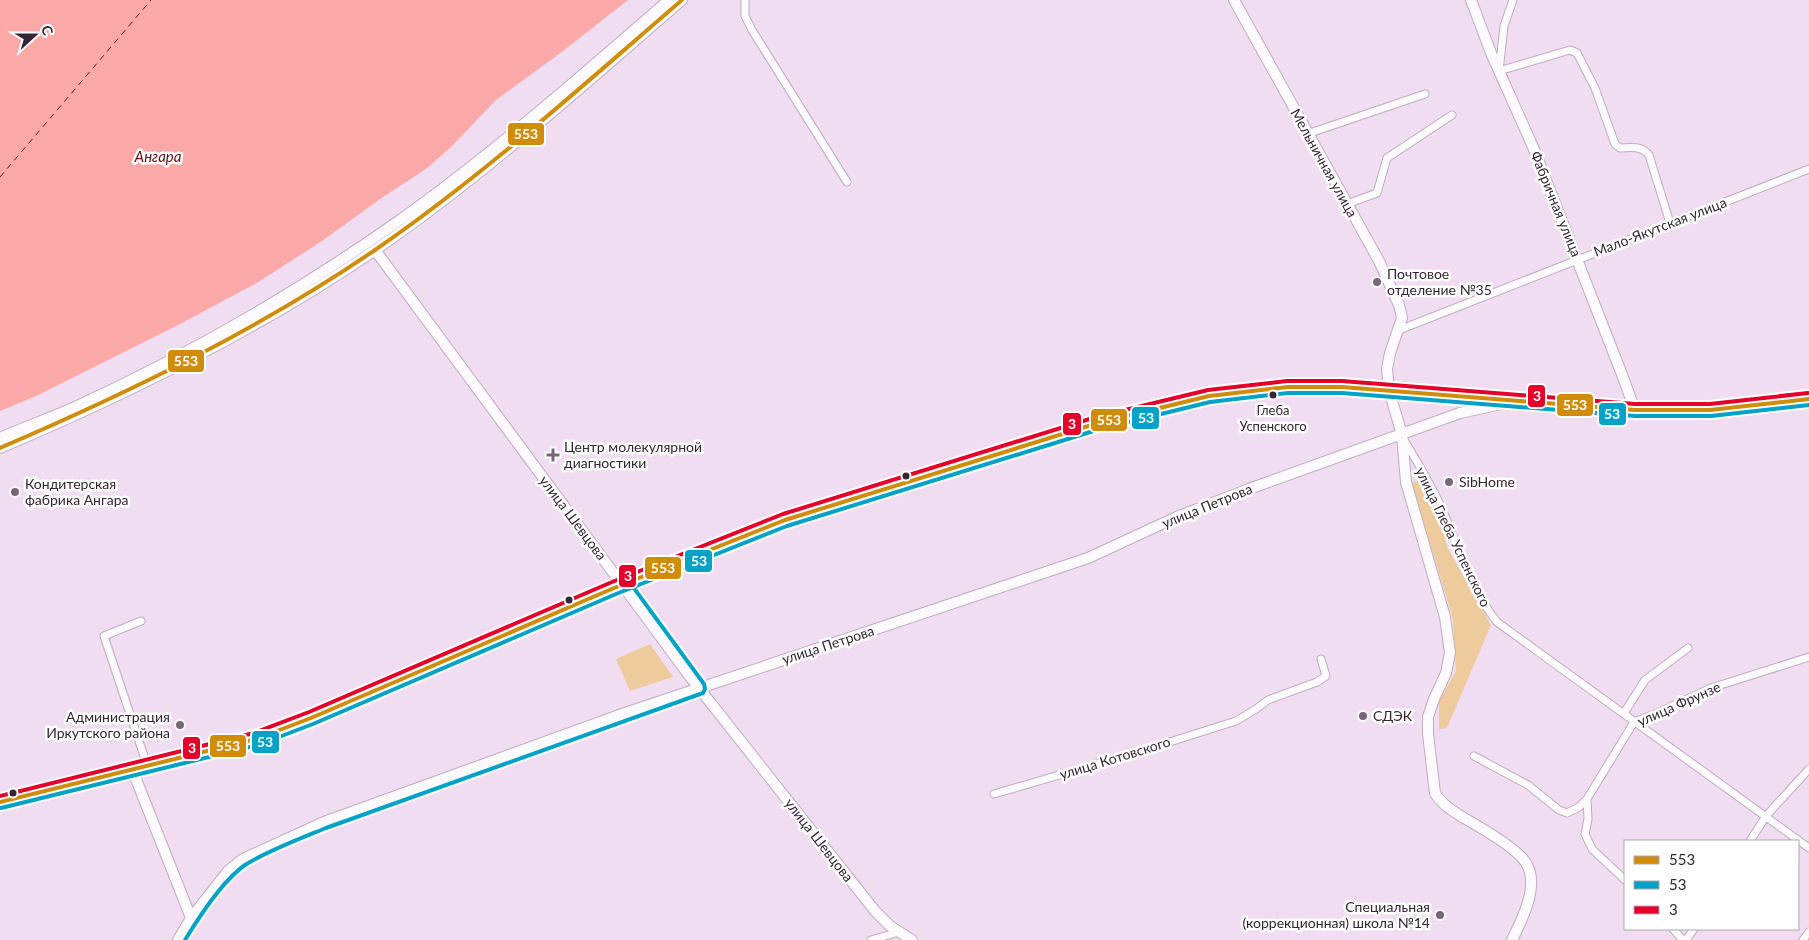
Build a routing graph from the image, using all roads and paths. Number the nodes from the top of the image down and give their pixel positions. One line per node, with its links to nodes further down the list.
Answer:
1 (669, 0): 23 (main road)
2 (682, 0): 15 (main road)
3 (745, 0): 12 (street)
4 (1234, 0): 10 (main road, Мельничная улица)
5 (1471, 0): 7 (main road, Фабричная улица)
6 (1513, 0): 7 (street)
7 (1500, 72): 14 (street); 16 (main road, Фабричная улица)
8 (1425, 94): 10 (street)
9 (1452, 115): 13 (street)
10 (1308, 134): 13 (main road, Мельничная улица)
11 (1809, 169): 14 (street, Мало-Якутская улица)
12 (847, 182)
13 (1347, 204): 17 (main road, Мельничная улица)
14 (1670, 222): 16 (street, Мало-Якутская улица)
15 (375, 250): 24 (main road); 25 (main road, улица Шевцова)
16 (1578, 259): 17 (street, Мало-Якутская улица); 21 (main road, Фабричная улица)
17 (1399, 330): 18 (main road, Мельничная улица)
18 (1389, 390): 20 (main road); 22 (main road, Мельничная улица); 25 (main road)
19 (1809, 398): 21 (main road)
20 (1512, 402): 21 (main road); 22 (main road, улица Петрова)
21 (1635, 410)
22 (1402, 436): 30 (main road, улица Петрова); 31 (street, улица Глеба Успенского); 52 (main road, улица Глеба Успенского)
23 (0, 438)
24 (0, 448)
25 (623, 584): 30 (main road, улица Шевцова); 34 (main road)
26 (141, 621): 34 (street)
27 (1688, 648): 31 (street, улица Фрунзе)
28 (1809, 657): 32 (street, улица Фрунзе)
29 (1322, 659): 37 (street, улица Котовского)
30 (699, 688): 44 (main road, улица Петрова); 47 (main road, улица Шевцова)
31 (1624, 712): 32 (street, улица Глеба Успенского)
32 (1634, 722): 38 (street, улица Фрунзе); 40 (street, улица Глеба Успенского)
33 (1474, 756): 38 (street)
34 (147, 765): 35 (main road)
35 (132, 769): 39 (main road); 44 (main road)
36 (1809, 769): 40 (street)
37 (994, 794)
38 (1587, 799): 43 (street)
39 (0, 802)
40 (1766, 816): 41 (street); 42 (street, улица Глеба Успенского)
41 (1751, 840)
42 (1798, 840)
43 (1624, 879)
44 (191, 918): 49 (main road, улица Петрова)
45 (1674, 930): 53 (street)
46 (1693, 930): 53 (street)
47 (899, 932): 50 (street); 51 (main road, улица Шевцова)
48 (1809, 932): 54 (street)
49 (178, 940)
50 (871, 940)
51 (912, 940)
52 (1512, 940)
53 (1685, 940)
54 (1803, 940)

